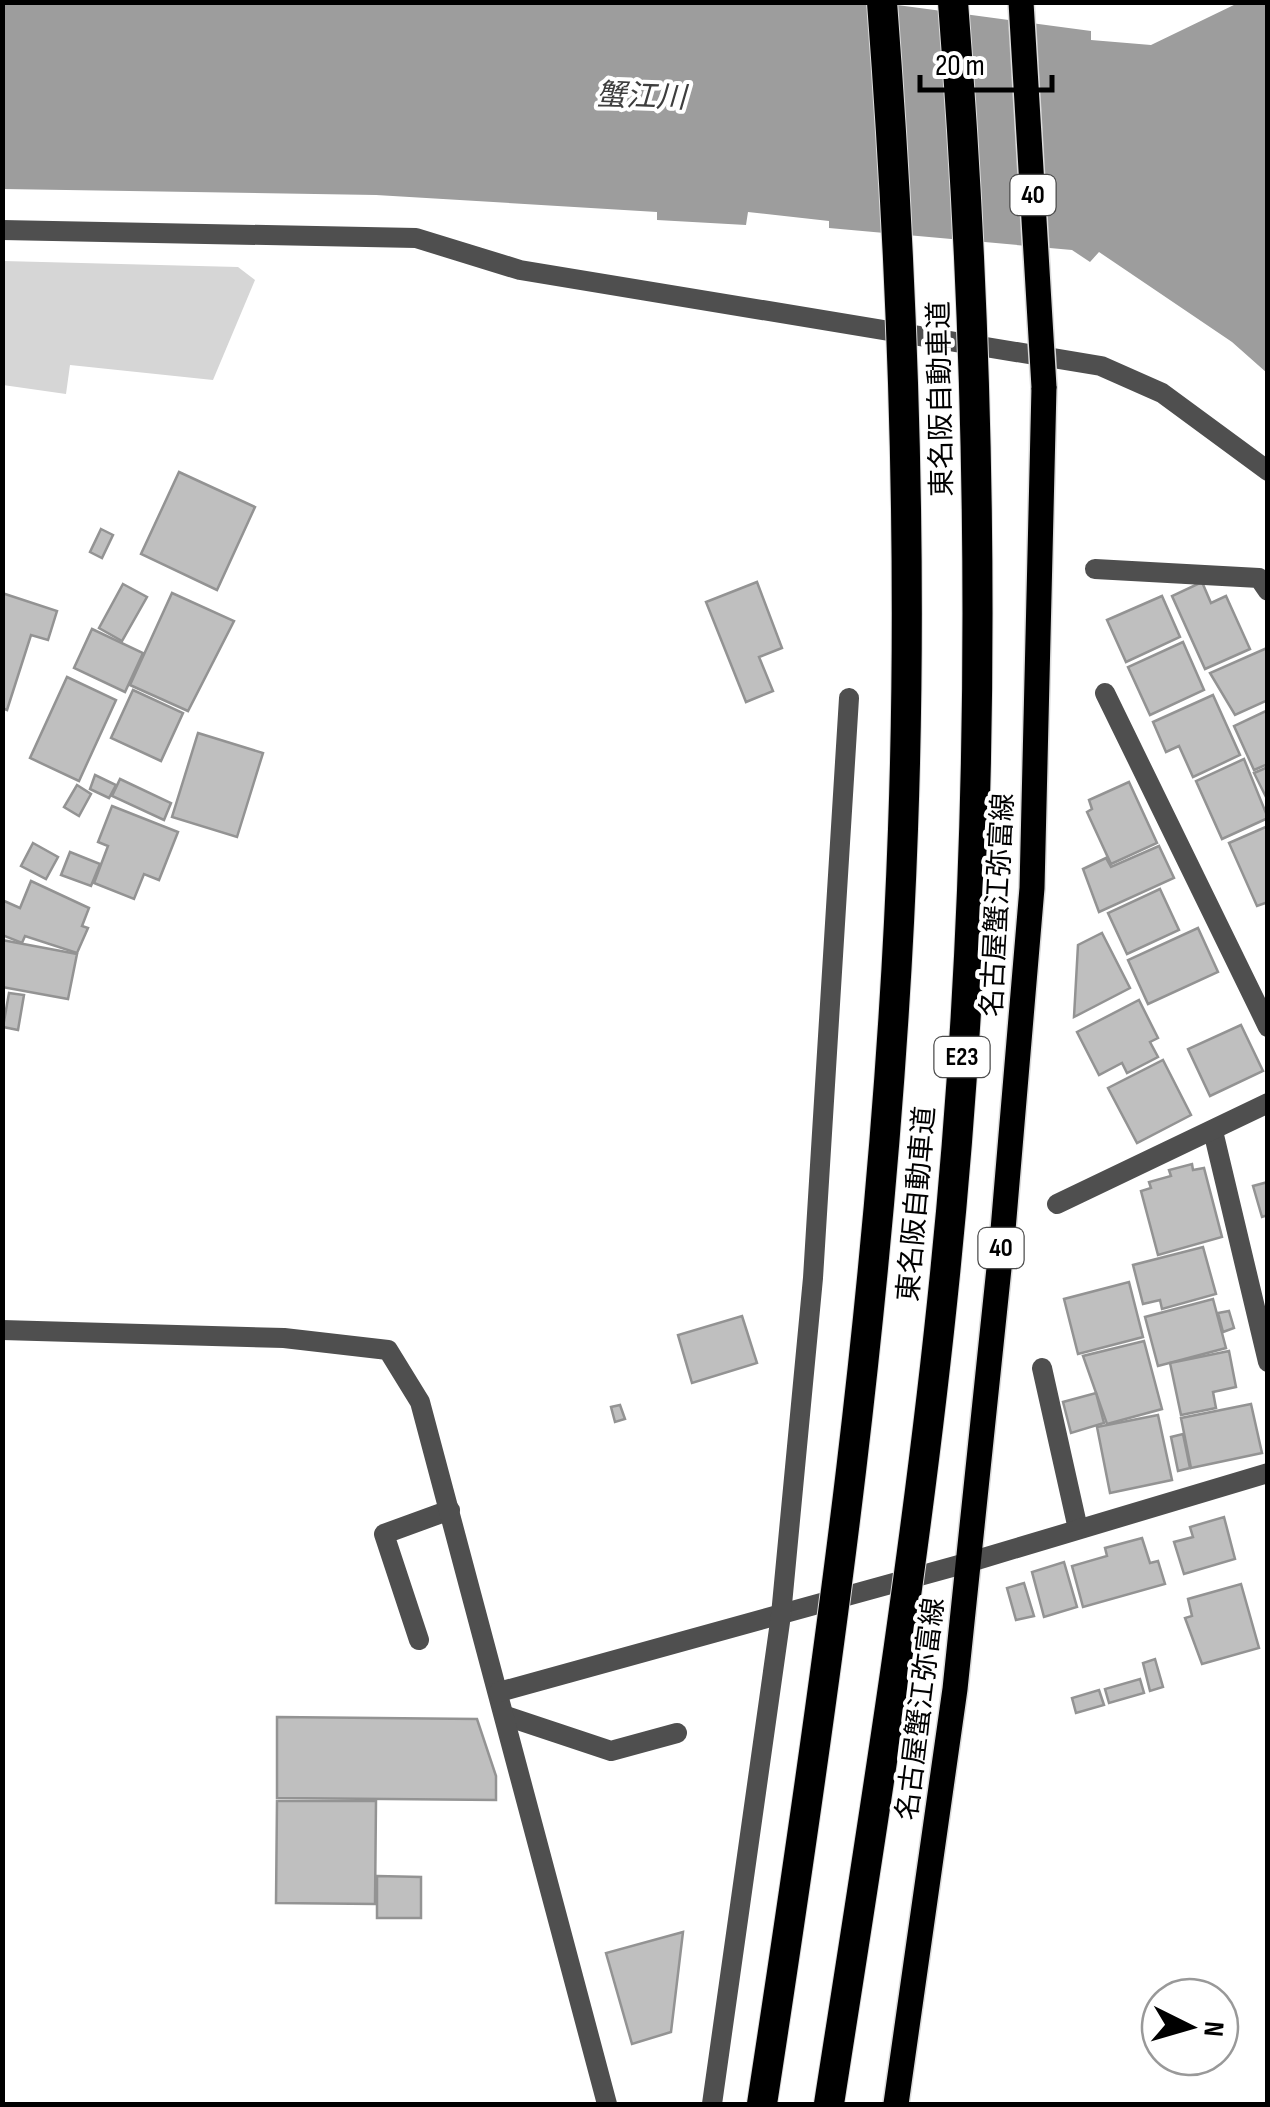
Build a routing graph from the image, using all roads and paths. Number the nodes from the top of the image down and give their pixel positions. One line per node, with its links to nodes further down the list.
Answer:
1 (882, 2): 28 (highway, 東名阪自動車道, bridge)
2 (954, 2): 29 (highway, 東名阪自動車道 / E23, bridge)
3 (1022, 2): 20 (main road, 名古屋蟹江弥富線 / 40, bridge)
4 (2, 230): 5 (street)
5 (1268, 471)
6 (1095, 568): 7 (street)
7 (1268, 591)
8 (1106, 693): 10 (street)
9 (848, 698): 21 (street)
10 (1268, 1027)
11 (1268, 1103): 12 (street)
12 (1212, 1131): 13 (street); 15 (street)
13 (1057, 1204)
14 (2, 1330): 18 (street)
15 (1268, 1362)
16 (1042, 1368): 19 (street)
17 (1268, 1472): 19 (street)
18 (450, 1510): 22 (street); 23 (street)
19 (1078, 1529): 20 (street)
20 (970, 1562): 21 (street); 30 (main road, 名古屋蟹江弥富線 / 40)
21 (781, 1615): 23 (street); 27 (street)
22 (418, 1640)
23 (499, 1692): 24 (street)
24 (506, 1716): 25 (street); 26 (street)
25 (677, 1733)
26 (608, 2104)
27 (712, 2104)
28 (762, 2104)
29 (829, 2104)
30 (896, 2104)

